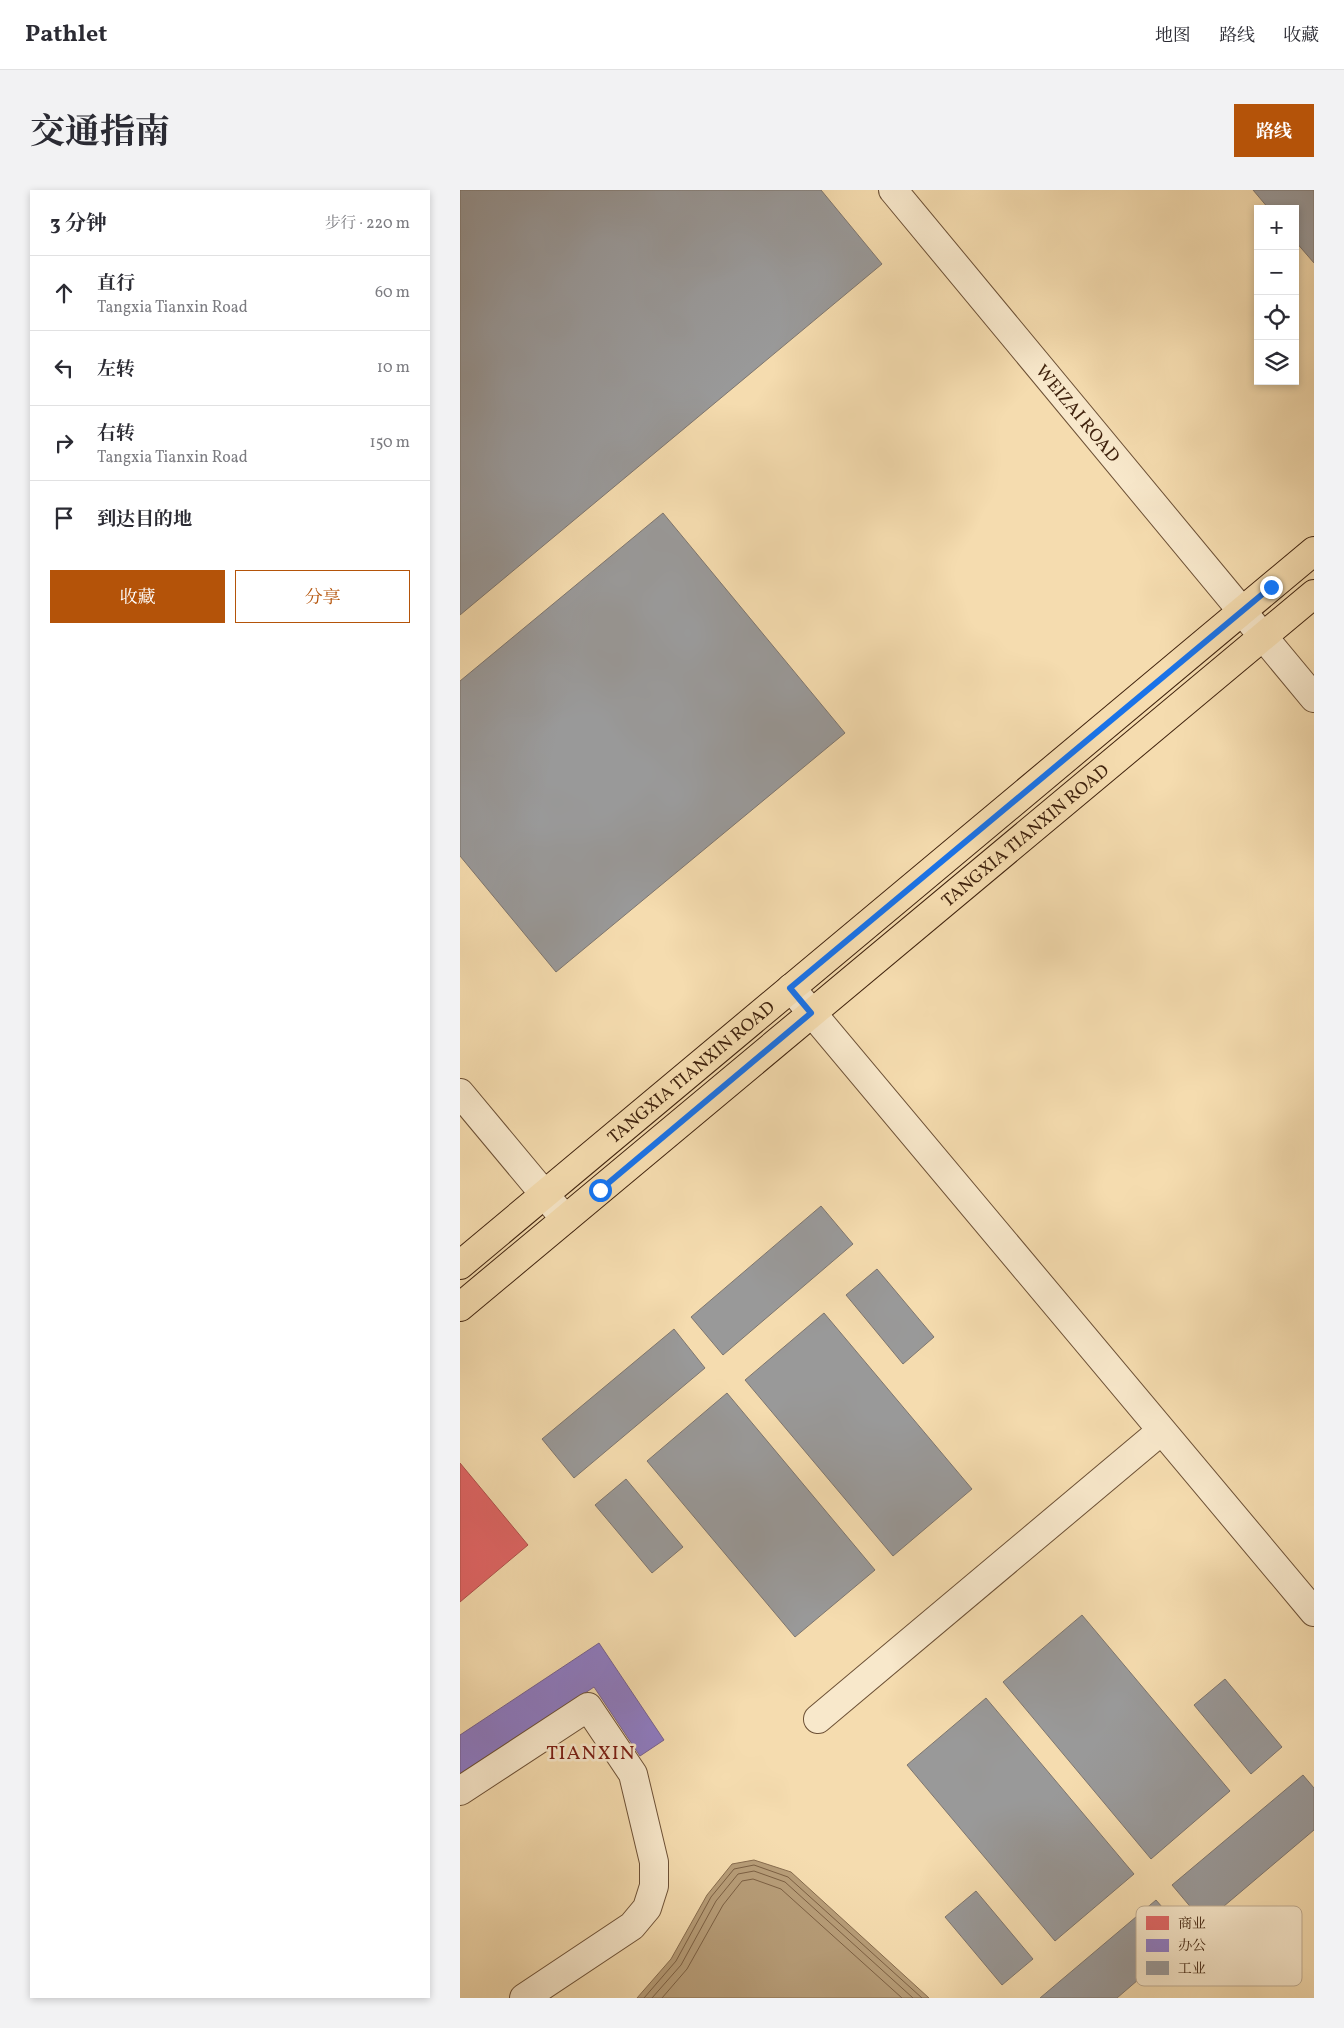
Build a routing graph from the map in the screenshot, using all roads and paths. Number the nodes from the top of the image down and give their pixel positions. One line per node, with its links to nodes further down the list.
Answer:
1 (893, 190): 4 (street, WEIZAI ROAD)
2 (1314, 551): 4 (main road, TANGXIA TIANXIN ROAD)
3 (1314, 594): 5 (main road, TANGXIA TIANXIN ROAD)
4 (1242, 611): 5 (street, WEIZAI ROAD); 7 (main road, TANGXIA TIANXIN ROAD)
5 (1263, 636): 6 (street, WEIZAI ROAD); 8 (main road, TANGXIA TIANXIN ROAD)
6 (1314, 698)
7 (790, 988): 8 (street); 10 (main road, TANGXIA TIANXIN ROAD)
8 (811, 1013): 11 (main road, TANGXIA TIANXIN ROAD); 14 (street)
9 (460, 1093): 10 (street)
10 (545, 1194): 11 (street); 12 (main road, TANGXIA TIANXIN ROAD)
11 (565, 1219): 13 (main road, TANGXIA TIANXIN ROAD)
12 (460, 1265)
13 (460, 1307)
14 (1161, 1431): 15 (street); 16 (street)
15 (1314, 1612)
16 (818, 1719)
17 (460, 1791): 18 (street)
18 (524, 1998)

